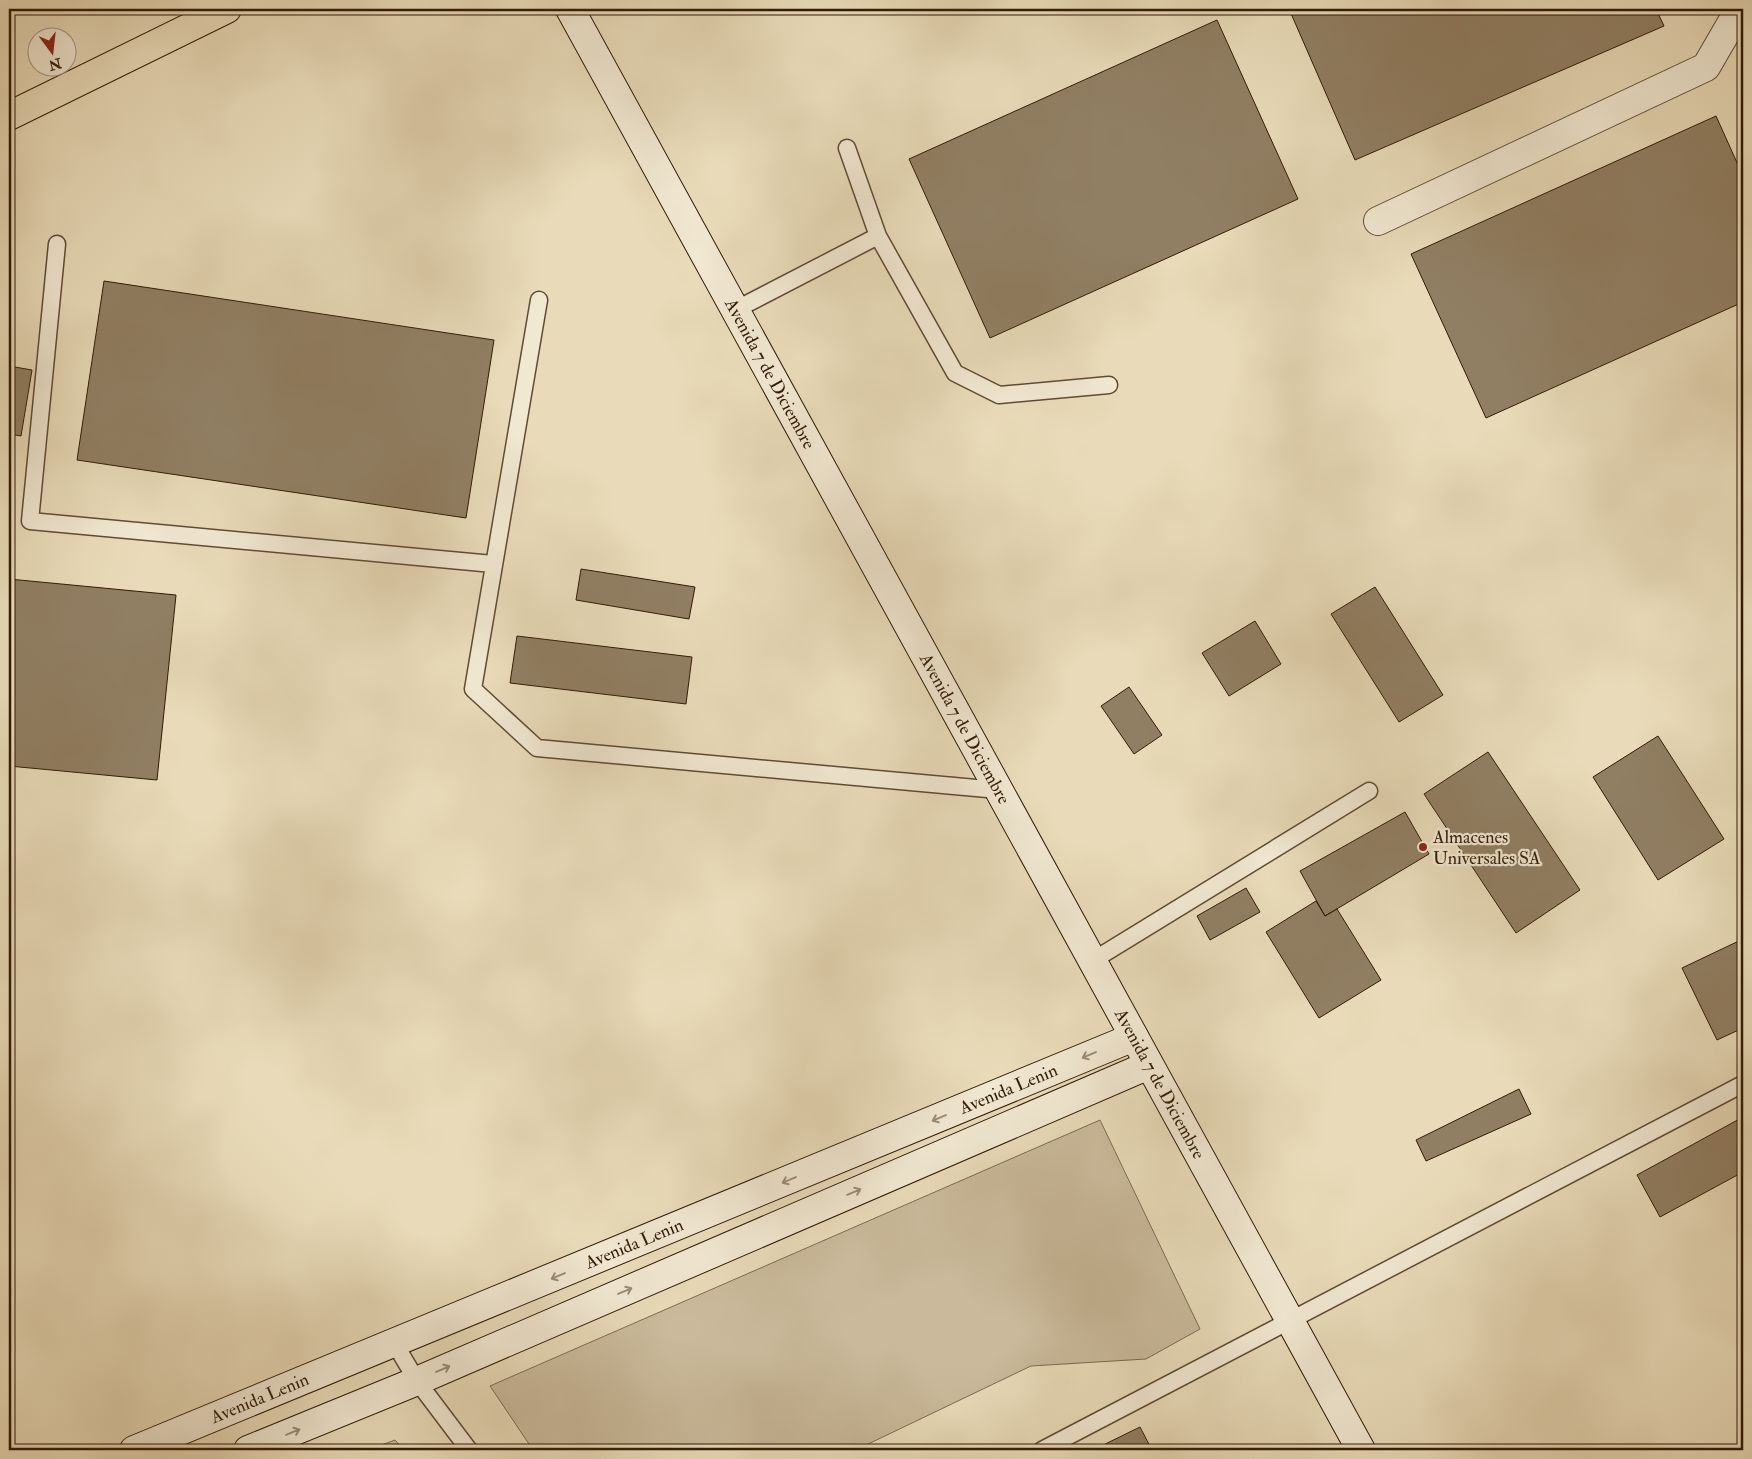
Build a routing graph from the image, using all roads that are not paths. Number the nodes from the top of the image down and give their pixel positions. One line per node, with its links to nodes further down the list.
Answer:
1 (227, 9): 4 (main road)
2 (570, 9): 10 (main road, Avenida 7 de Diciembre)
3 (1743, 16): 6 (main road)
4 (9, 116)
5 (846, 148): 7 (lane)
6 (1378, 221)
7 (878, 236): 10 (lane); 11 (lane)
8 (57, 244): 12 (lane)
9 (539, 300): 12 (lane)
10 (735, 310): 13 (main road, Avenida 7 de Diciembre)
11 (1109, 384)
12 (492, 564): 13 (lane)
13 (998, 790): 15 (main road, Avenida 7 de Diciembre)
14 (1369, 791): 15 (lane)
15 (1092, 961): 16 (main road, Avenida 7 de Diciembre)
16 (1134, 1037): 17 (main road, Avenida 7 de Diciembre); 20 (main road, Avenida Lenin, one-way to 20)
17 (1149, 1065): 19 (main road, Avenida 7 de Diciembre); 21 (main road, Avenida Lenin, one-way to 17)
18 (1743, 1084): 19 (lane)
19 (1290, 1321): 25 (lane); 26 (main road, Avenida 7 de Diciembre)
20 (395, 1344): 21 (lane); 22 (main road, Avenida Lenin)
21 (417, 1381): 23 (main road, Avenida Lenin, one-way to 21); 24 (lane)
22 (134, 1450)
23 (248, 1450)
24 (469, 1450)
25 (1042, 1450)
26 (1361, 1450)

